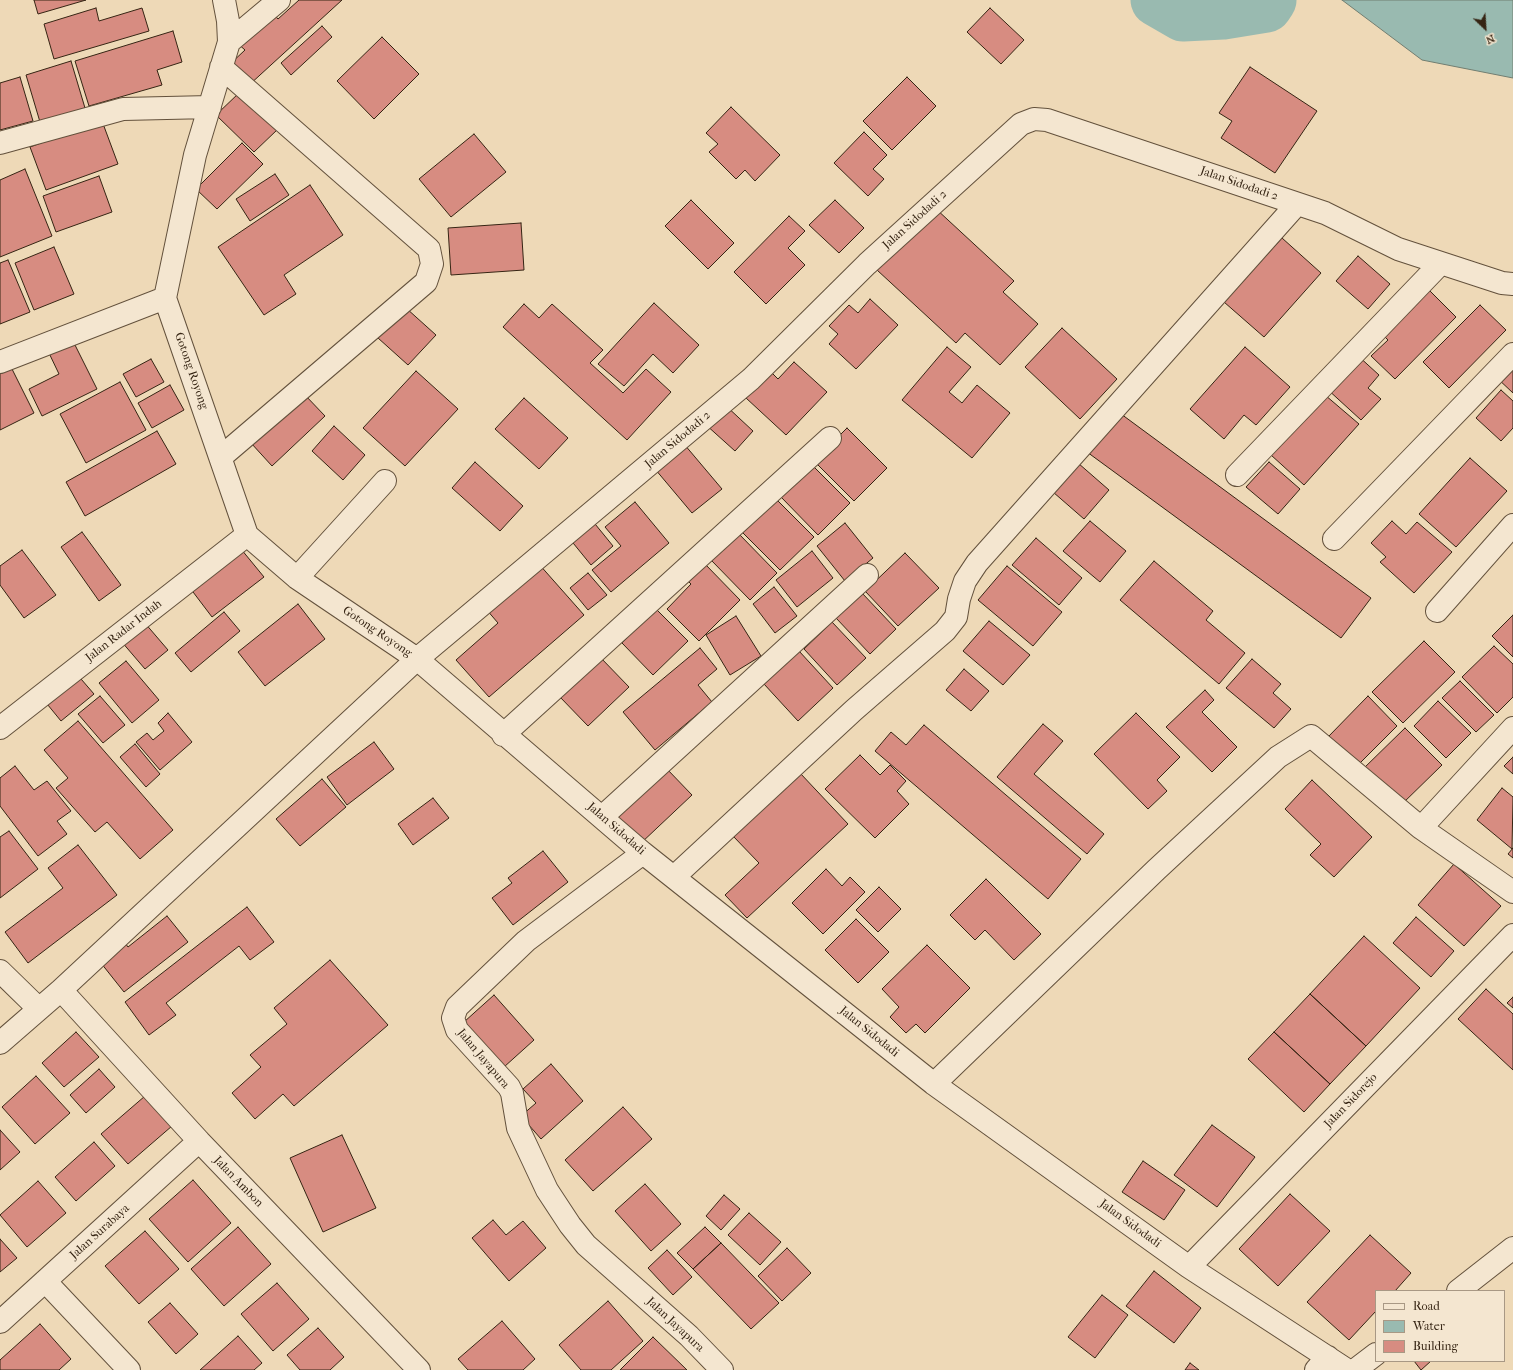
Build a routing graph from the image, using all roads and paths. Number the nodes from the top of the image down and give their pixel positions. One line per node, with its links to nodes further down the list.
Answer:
1 (224, 0): 3 (street)
2 (279, 0): 3 (street)
3 (229, 42): 4 (street)
4 (221, 67): 5 (street); 14 (street)
5 (210, 107): 6 (street); 10 (street)
6 (0, 142)
7 (1297, 204): 8 (street, Jalan Sidodadi 2); 23 (street, Jalan Sidodadi 2); 30 (street)
8 (1441, 263): 9 (street, Jalan Sidodadi 2); 15 (street)
9 (1513, 284)
10 (165, 298): 12 (street); 14 (street, Gotong Royong)
11 (1513, 354): 19 (street)
12 (0, 362)
13 (830, 438): 26 (street)
14 (221, 457): 18 (street, Gotong Royong)
15 (1237, 475)
16 (384, 481): 21 (street)
17 (1513, 525): 22 (street)
18 (247, 535): 21 (street, Gotong Royong); 24 (street, Jalan Radar Indah)
19 (1334, 539)
20 (868, 576): 27 (street)
21 (297, 578): 23 (street, Gotong Royong)
22 (1437, 611)
23 (417, 659): 26 (street, Jalan Sidodadi); 34 (street, Jalan Sidodadi 2)
24 (0, 728)
25 (1513, 728): 28 (street)
26 (504, 734): 27 (street, Jalan Sidodadi)
27 (602, 817): 29 (street, Jalan Sidodadi)
28 (1421, 828): 31 (street); 37 (street)
29 (643, 853): 30 (street, Jalan Sidodadi); 48 (street, Jalan Jayapura)
30 (675, 876): 37 (street, Jalan Sidodadi)
31 (1513, 892)
32 (1513, 935): 40 (street, Jalan Sidorejo)
33 (0, 971): 35 (street)
34 (61, 990): 35 (street, Jalan Sidodadi 2); 38 (street, Jalan Ambon)
35 (39, 1009): 36 (street, Jalan Sidodadi 2)
36 (0, 1043)
37 (934, 1084): 40 (street, Jalan Sidodadi)
38 (199, 1141): 41 (street, Jalan Surabaya); 47 (street, Jalan Ambon)
39 (1513, 1248): 42 (street)
40 (1189, 1267): 45 (street, Jalan Sidodadi)
41 (45, 1281): 43 (street, Jalan Surabaya); 46 (street)
42 (1459, 1290)
43 (0, 1322)
44 (1375, 1355): 50 (street)
45 (1322, 1363): 49 (street, Jalan Sidodadi)
46 (128, 1370)
47 (420, 1370)
48 (722, 1370)
49 (1347, 1370)
50 (1355, 1370)

